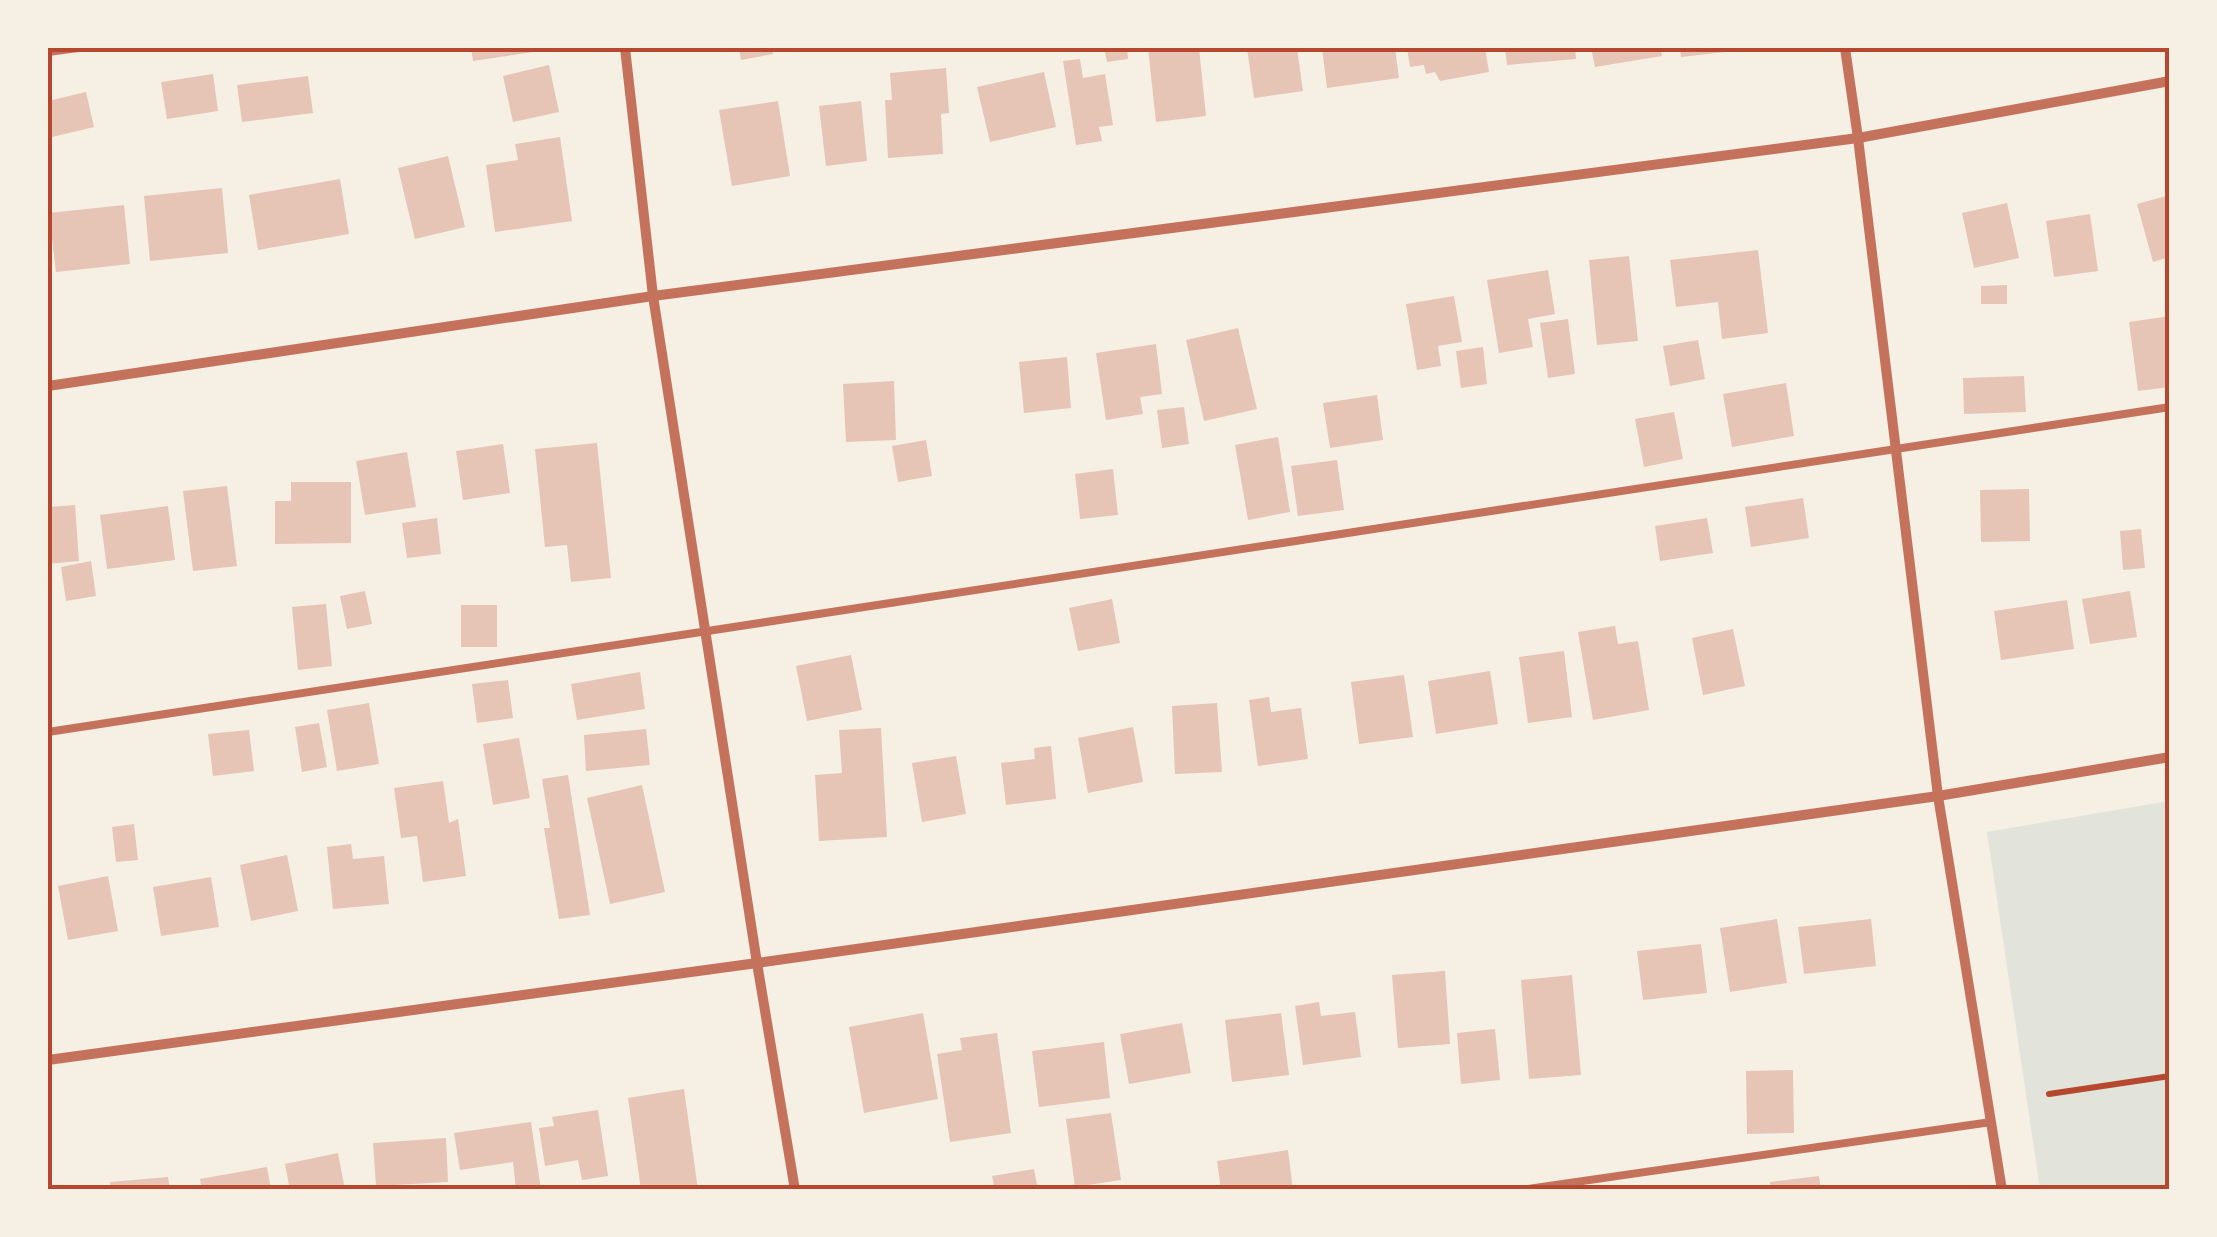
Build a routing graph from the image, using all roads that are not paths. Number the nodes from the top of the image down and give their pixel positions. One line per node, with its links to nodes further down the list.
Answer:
1 (78, 48): 4 (lane)
2 (625, 48): 7 (street)
3 (1844, 48): 6 (street)
4 (48, 52)
5 (2170, 81): 6 (street)
6 (1858, 138): 7 (street); 10 (street)
7 (653, 296): 8 (street); 11 (street)
8 (48, 386)
9 (2170, 408): 10 (lane)
10 (1896, 449): 11 (lane); 14 (street)
11 (704, 631): 12 (lane); 15 (street)
12 (48, 732)
13 (2170, 757): 14 (street)
14 (1938, 796): 15 (street); 17 (street)
15 (757, 963): 16 (street); 18 (street)
16 (48, 1060)
17 (1991, 1122): 19 (lane); 20 (street)
18 (795, 1190)
19 (1521, 1190)
20 (2002, 1190)

